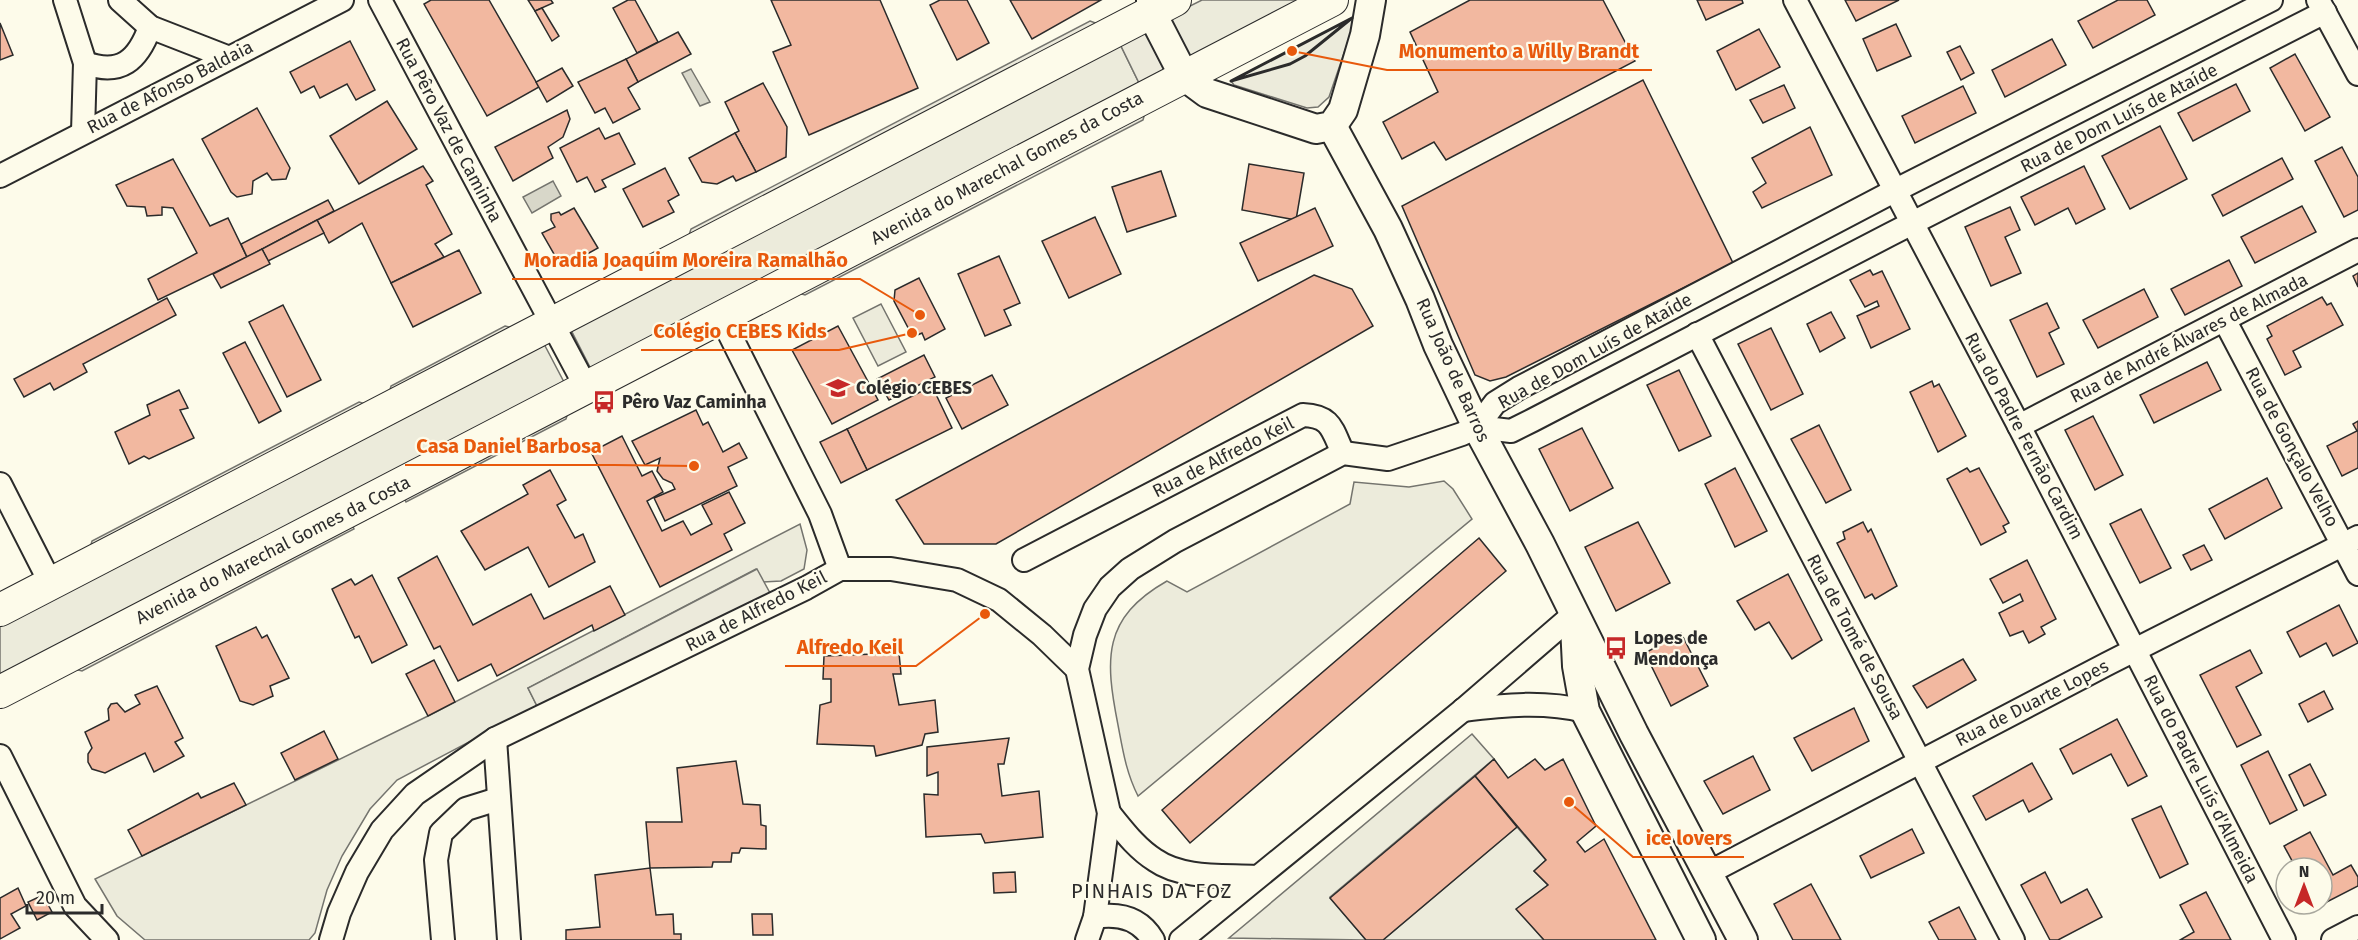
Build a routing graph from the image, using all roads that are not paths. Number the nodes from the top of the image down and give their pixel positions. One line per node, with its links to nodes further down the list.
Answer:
1 (65, 0): 13 (street)
2 (120, 0): 11 (street)
3 (342, 0): 12 (street, Rua de Afonso Baldaia)
4 (380, 0): 24 (street, Rua Pêro Vaz de Caminha)
5 (1332, 0): 15 (main road, Avenida do Marechal Gomes da Costa)
6 (1371, 0): 16 (street)
7 (1795, 0): 19 (street)
8 (2271, 0): 19 (street, Rua de Dom Luís de Ataíde)
9 (1159, 4): 15 (street); 24 (main road)
10 (2322, 6): 14 (street); 20 (street, Rua de Dom Luís de Ataíde)
11 (150, 27): 12 (street); 13 (street)
12 (227, 57): 17 (street, Rua de Afonso Baldaia)
13 (85, 63): 17 (street)
14 (2358, 74)
15 (1184, 76): 16 (street); 22 (main road, Avenida do Marechal Gomes da Costa)
16 (1332, 126): 28 (street, Rua João de Barros)
17 (83, 132): 18 (street, Rua de Afonso Baldaia)
18 (0, 176)
19 (1896, 190): 20 (street); 28 (street, Rua de Dom Luís de Ataíde)
20 (1912, 223): 25 (street, Rua de Dom Luís de Ataíde); 27 (street, Rua do Padre Fernão Cardim)
21 (2358, 250): 23 (street, Rua de André Álvares de Almada)
22 (721, 317): 26 (main road, Avenida do Marechal Gomes da Costa); 33 (street)
23 (2225, 321): 27 (street, Rua de André Álvares de Almada); 31 (street, Rua de Gonçalo Velho)
24 (554, 324): 26 (street, Rua Pêro Vaz de Caminha); 35 (main road)
25 (1697, 334): 28 (street, Rua de Dom Luís de Ataíde); 45 (street, Rua de Tomé de Sousa)
26 (586, 387): 40 (main road, Avenida do Marechal Gomes da Costa)
27 (2019, 426): 38 (street, Rua do Padre Fernão Cardim)
28 (1477, 427): 29 (street); 37 (street, Rua João de Barros)
29 (1343, 453): 32 (street, Rua de Alfredo Keil); 39 (street)
30 (0, 484): 35 (street)
31 (2350, 541): 34 (street, Rua de Gonçalo Velho); 38 (street, Rua de Duarte Lopes)
32 (1024, 560)
33 (840, 568): 39 (street, Rua de Alfredo Keil); 43 (street, Rua de Alfredo Keil)
34 (2358, 574)
35 (51, 584): 36 (main road)
36 (0, 610)
37 (1574, 615): 41 (street); 42 (street, Rua João de Barros); 48 (street, Rua João de Barros)
38 (2134, 650): 45 (street, Rua de Duarte Lopes); 62 (street, Rua do Padre Luís d'Almeida)
39 (1077, 669): 47 (street)
40 (0, 692)
41 (1463, 710): 42 (street); 49 (street)
42 (1585, 711): 59 (street, Rua João de Barros)
43 (495, 739): 46 (street); 53 (street, Rua de Alfredo Keil)
44 (0, 756): 52 (street)
45 (1920, 761): 48 (street, Rua de Duarte Lopes); 61 (street, Rua de Tomé de Sousa)
46 (498, 799): 54 (street); 55 (street)
47 (1109, 813): 49 (street); 50 (street)
48 (1708, 873): 60 (street, Rua João de Barros)
49 (1256, 877): 58 (street)
50 (1095, 917): 56 (street); 57 (street)
51 (2358, 927): 63 (street)
52 (107, 940)
53 (332, 940)
54 (442, 940)
55 (509, 940)
56 (1087, 940)
57 (1153, 940)
58 (1181, 940)
59 (1701, 940)
60 (1743, 940)
61 (2013, 940)
62 (2284, 940)
63 (2333, 940)

